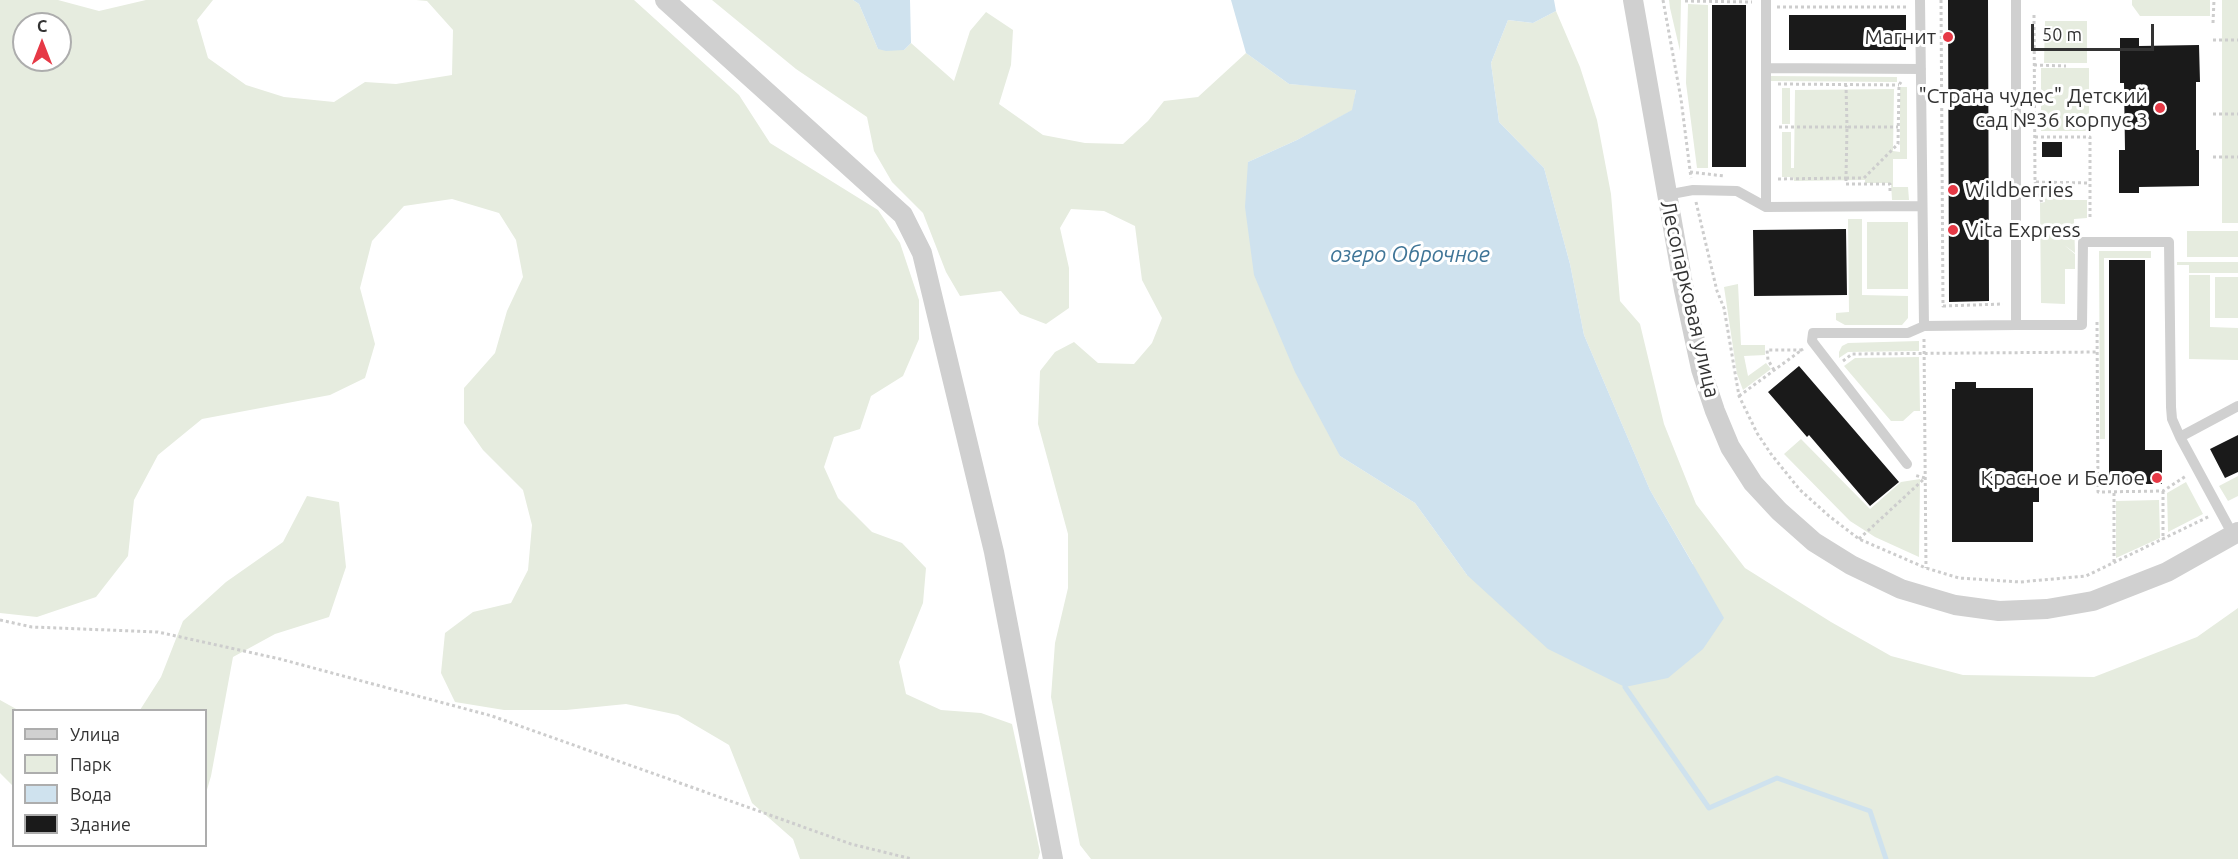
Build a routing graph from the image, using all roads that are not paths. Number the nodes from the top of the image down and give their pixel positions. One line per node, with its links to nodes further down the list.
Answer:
1 (665, 0): 17 (street)
2 (1633, 0): 8 (street, Лесопарковая улица)
3 (2016, 0): 11 (lane)
4 (1766, 4): 6 (lane)
5 (1916, 4): 7 (lane)
6 (1766, 68): 7 (lane); 10 (lane)
7 (1917, 69): 9 (lane)
8 (1666, 195): 10 (lane); 16 (street, Лесопарковая улица)
9 (1922, 206): 10 (lane); 12 (lane)
10 (1766, 207)
11 (2016, 325): 12 (lane); 14 (lane)
12 (1924, 326): 15 (lane)
13 (2238, 406): 14 (lane)
14 (2180, 437): 16 (lane)
15 (1907, 468)
16 (2235, 534)
17 (1053, 859)

